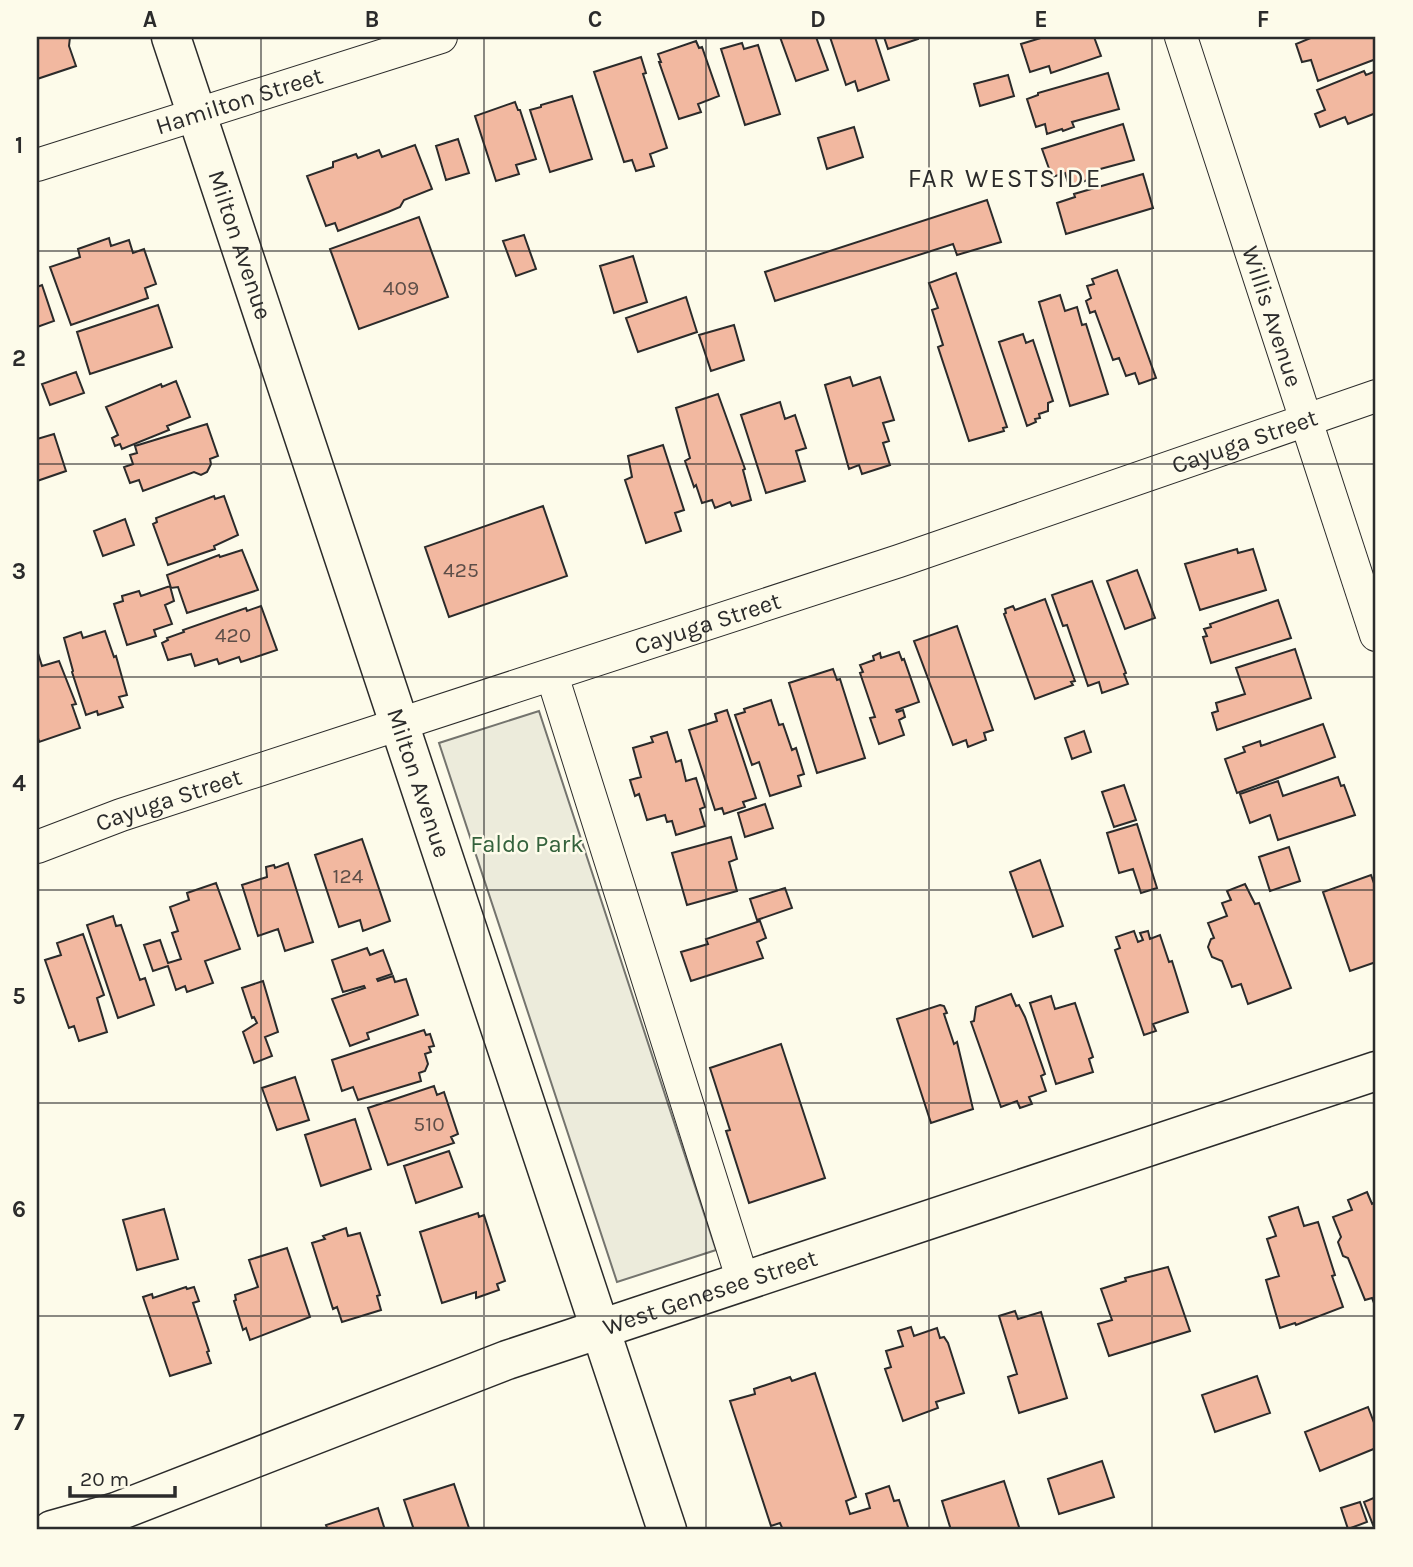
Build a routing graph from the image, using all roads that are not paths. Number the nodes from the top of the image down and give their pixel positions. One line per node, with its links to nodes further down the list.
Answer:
1 (171, 37): 4 (street, Milton Avenue)
2 (441, 37): 4 (street, Hamilton Street)
3 (1181, 37): 7 (street, Willis Avenue)
4 (197, 116): 5 (street, Hamilton Street); 10 (street, Milton Avenue)
5 (37, 165)
6 (1376, 396): 7 (street, Cayuga Street)
7 (1306, 419): 8 (street, Willis Avenue); 9 (street, Cayuga Street)
8 (1376, 635)
9 (552, 675): 10 (street, Cayuga Street); 13 (street)
10 (400, 725): 11 (street, Cayuga Street); 14 (street, Milton Avenue)
11 (37, 847)
12 (1376, 1071): 13 (street, West Genesee Street)
13 (743, 1281): 14 (street, West Genesee Street)
14 (600, 1329): 15 (street, West Genesee Street); 16 (street, Milton Avenue)
15 (52, 1530)
16 (667, 1530)

